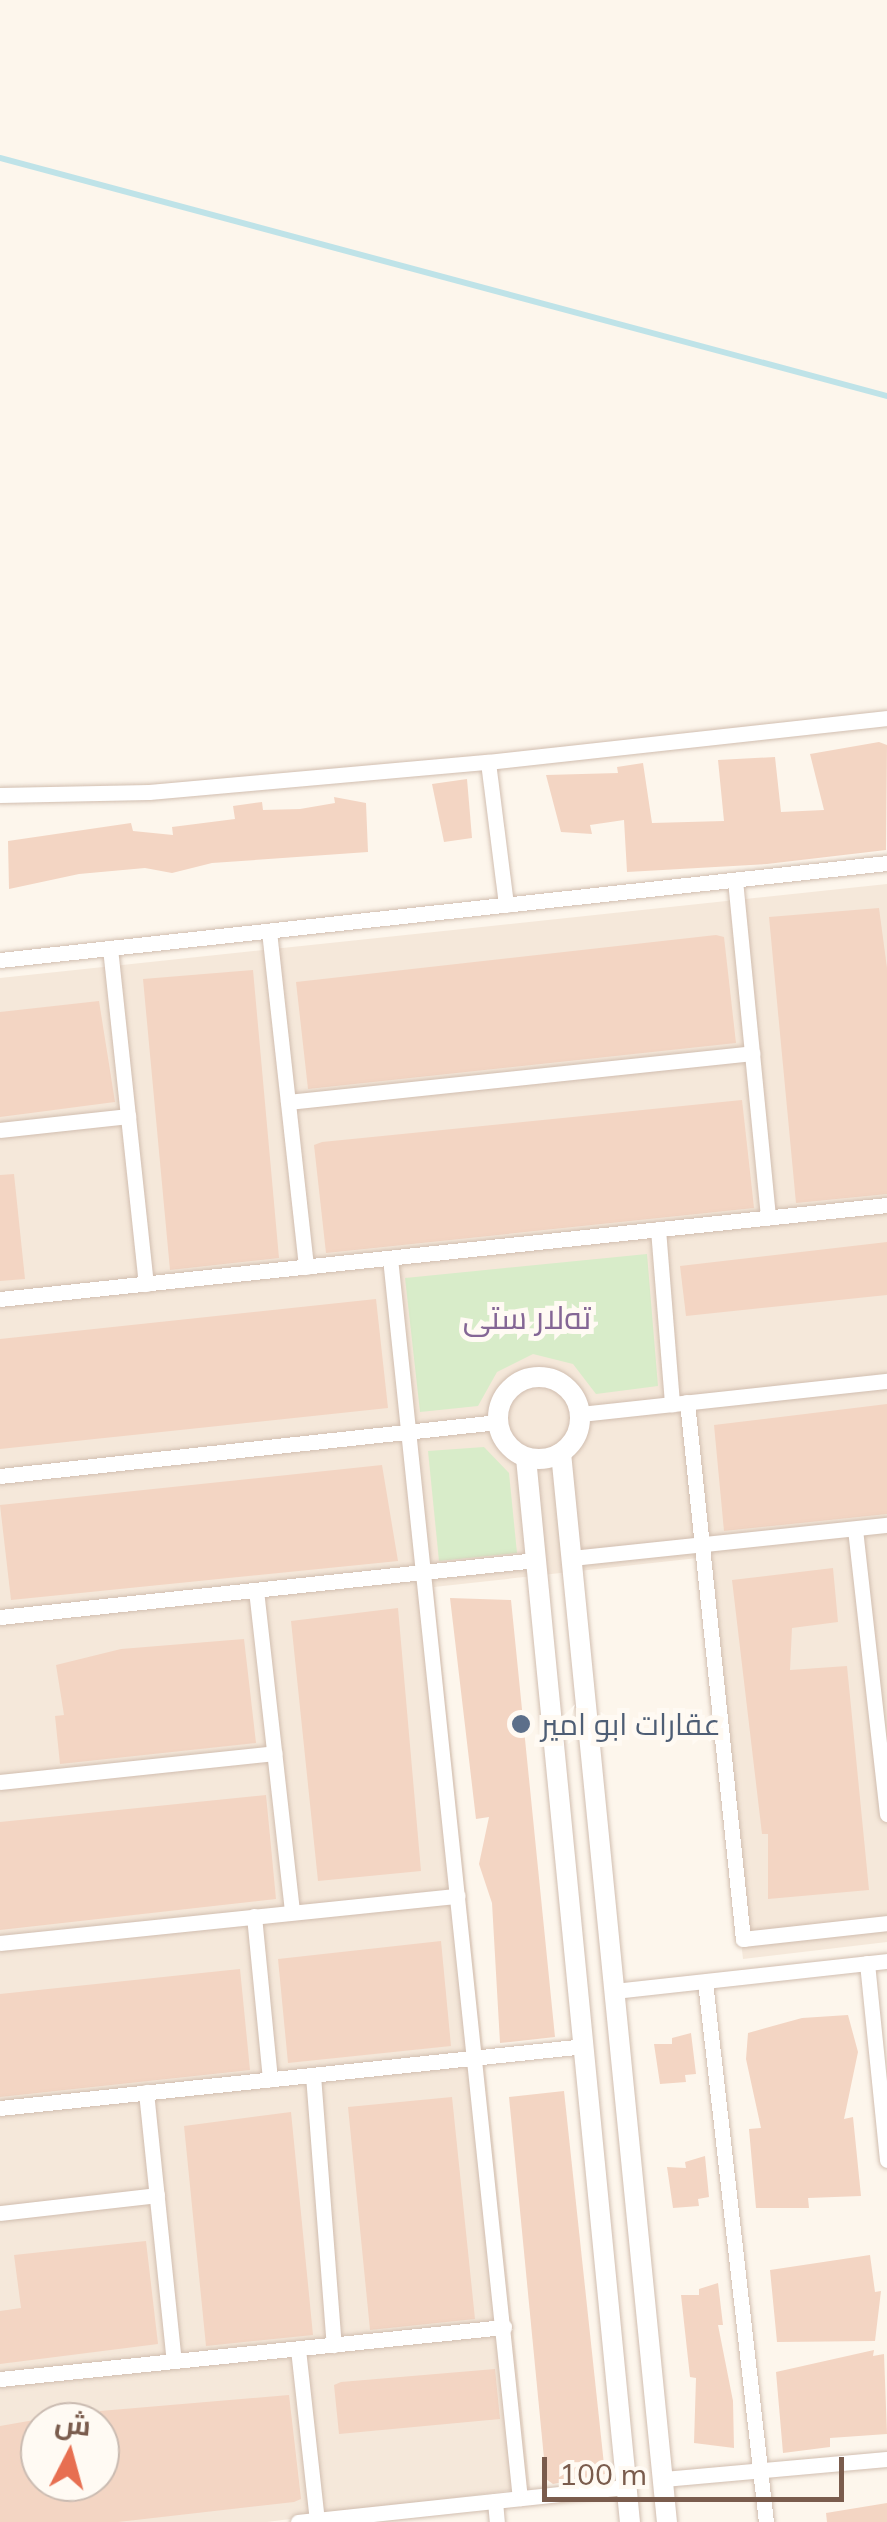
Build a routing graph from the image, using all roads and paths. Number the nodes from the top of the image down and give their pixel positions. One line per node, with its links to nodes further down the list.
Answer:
1 (887, 718): 2 (street)
2 (488, 762): 3 (street); 6 (street)
3 (0, 795)
4 (887, 863): 5 (street)
5 (735, 880): 6 (street); 10 (street)
6 (506, 905): 7 (street)
7 (269, 931): 8 (street); 11 (street)
8 (110, 948): 9 (street); 12 (street)
9 (0, 960)
10 (752, 1054): 11 (street); 15 (street)
11 (288, 1102): 18 (street)
12 (128, 1116): 13 (street); 19 (street)
13 (0, 1130)
14 (887, 1204): 15 (street)
15 (768, 1217): 16 (street)
16 (658, 1229): 17 (street); 22 (street)
17 (390, 1258): 18 (street); 25 (street)
18 (306, 1267): 19 (street)
19 (146, 1284): 20 (street)
20 (0, 1300)
21 (887, 1380): 22 (street)
22 (679, 1403): 23 (street); 31 (street)
23 (581, 1414): 24 (street); 26 (street)
24 (498, 1422): 25 (street); 27 (street)
25 (408, 1432): 28 (street); 34 (street)
26 (561, 1453): 27 (street); 32 (street)
27 (526, 1458): 33 (street)
28 (0, 1476)
29 (887, 1525): 30 (street)
30 (854, 1529): 31 (street); 38 (street)
31 (701, 1544): 32 (street); 44 (street)
32 (572, 1558): 49 (street)
33 (536, 1560): 34 (street); 50 (street)
34 (423, 1572): 35 (street); 41 (street)
35 (256, 1590): 36 (street); 37 (street)
36 (0, 1617)
37 (274, 1753): 39 (street); 42 (street)
38 (884, 1760): 40 (street)
39 (0, 1782)
40 (887, 1814)
41 (458, 1896): 42 (street); 51 (street)
42 (292, 1912): 43 (street)
43 (254, 1916): 45 (street); 53 (street)
44 (887, 1924)
45 (0, 1943)
46 (887, 1961): 47 (street)
47 (867, 1964): 48 (street); 56 (street)
48 (705, 1982): 49 (street); 68 (street)
49 (615, 1992): 60 (street)
50 (584, 2046): 51 (street); 61 (street)
51 (475, 2058): 52 (street); 62 (street)
52 (312, 2075): 53 (street); 63 (street)
53 (270, 2079): 54 (street)
54 (146, 2092): 55 (street); 58 (street)
55 (0, 2108)
56 (885, 2128): 57 (street)
57 (887, 2160)
58 (157, 2196): 59 (street); 65 (street)
59 (0, 2213)
60 (642, 2263): 61 (street); 69 (street)
61 (606, 2265): 70 (street)
62 (504, 2328): 63 (street); 71 (street)
63 (334, 2345): 64 (street)
64 (298, 2348): 65 (street); 73 (street)
65 (174, 2362): 66 (street)
66 (0, 2379)
67 (887, 2459): 68 (street)
68 (760, 2470): 69 (street); 78 (street)
69 (663, 2479): 77 (street)
70 (627, 2487): 71 (street); 76 (street)
71 (520, 2498): 72 (street)
72 (495, 2501): 73 (street); 75 (street)
73 (317, 2520): 74 (street)
74 (298, 2522)
75 (498, 2522)
76 (630, 2522)
77 (668, 2522)
78 (766, 2522)

